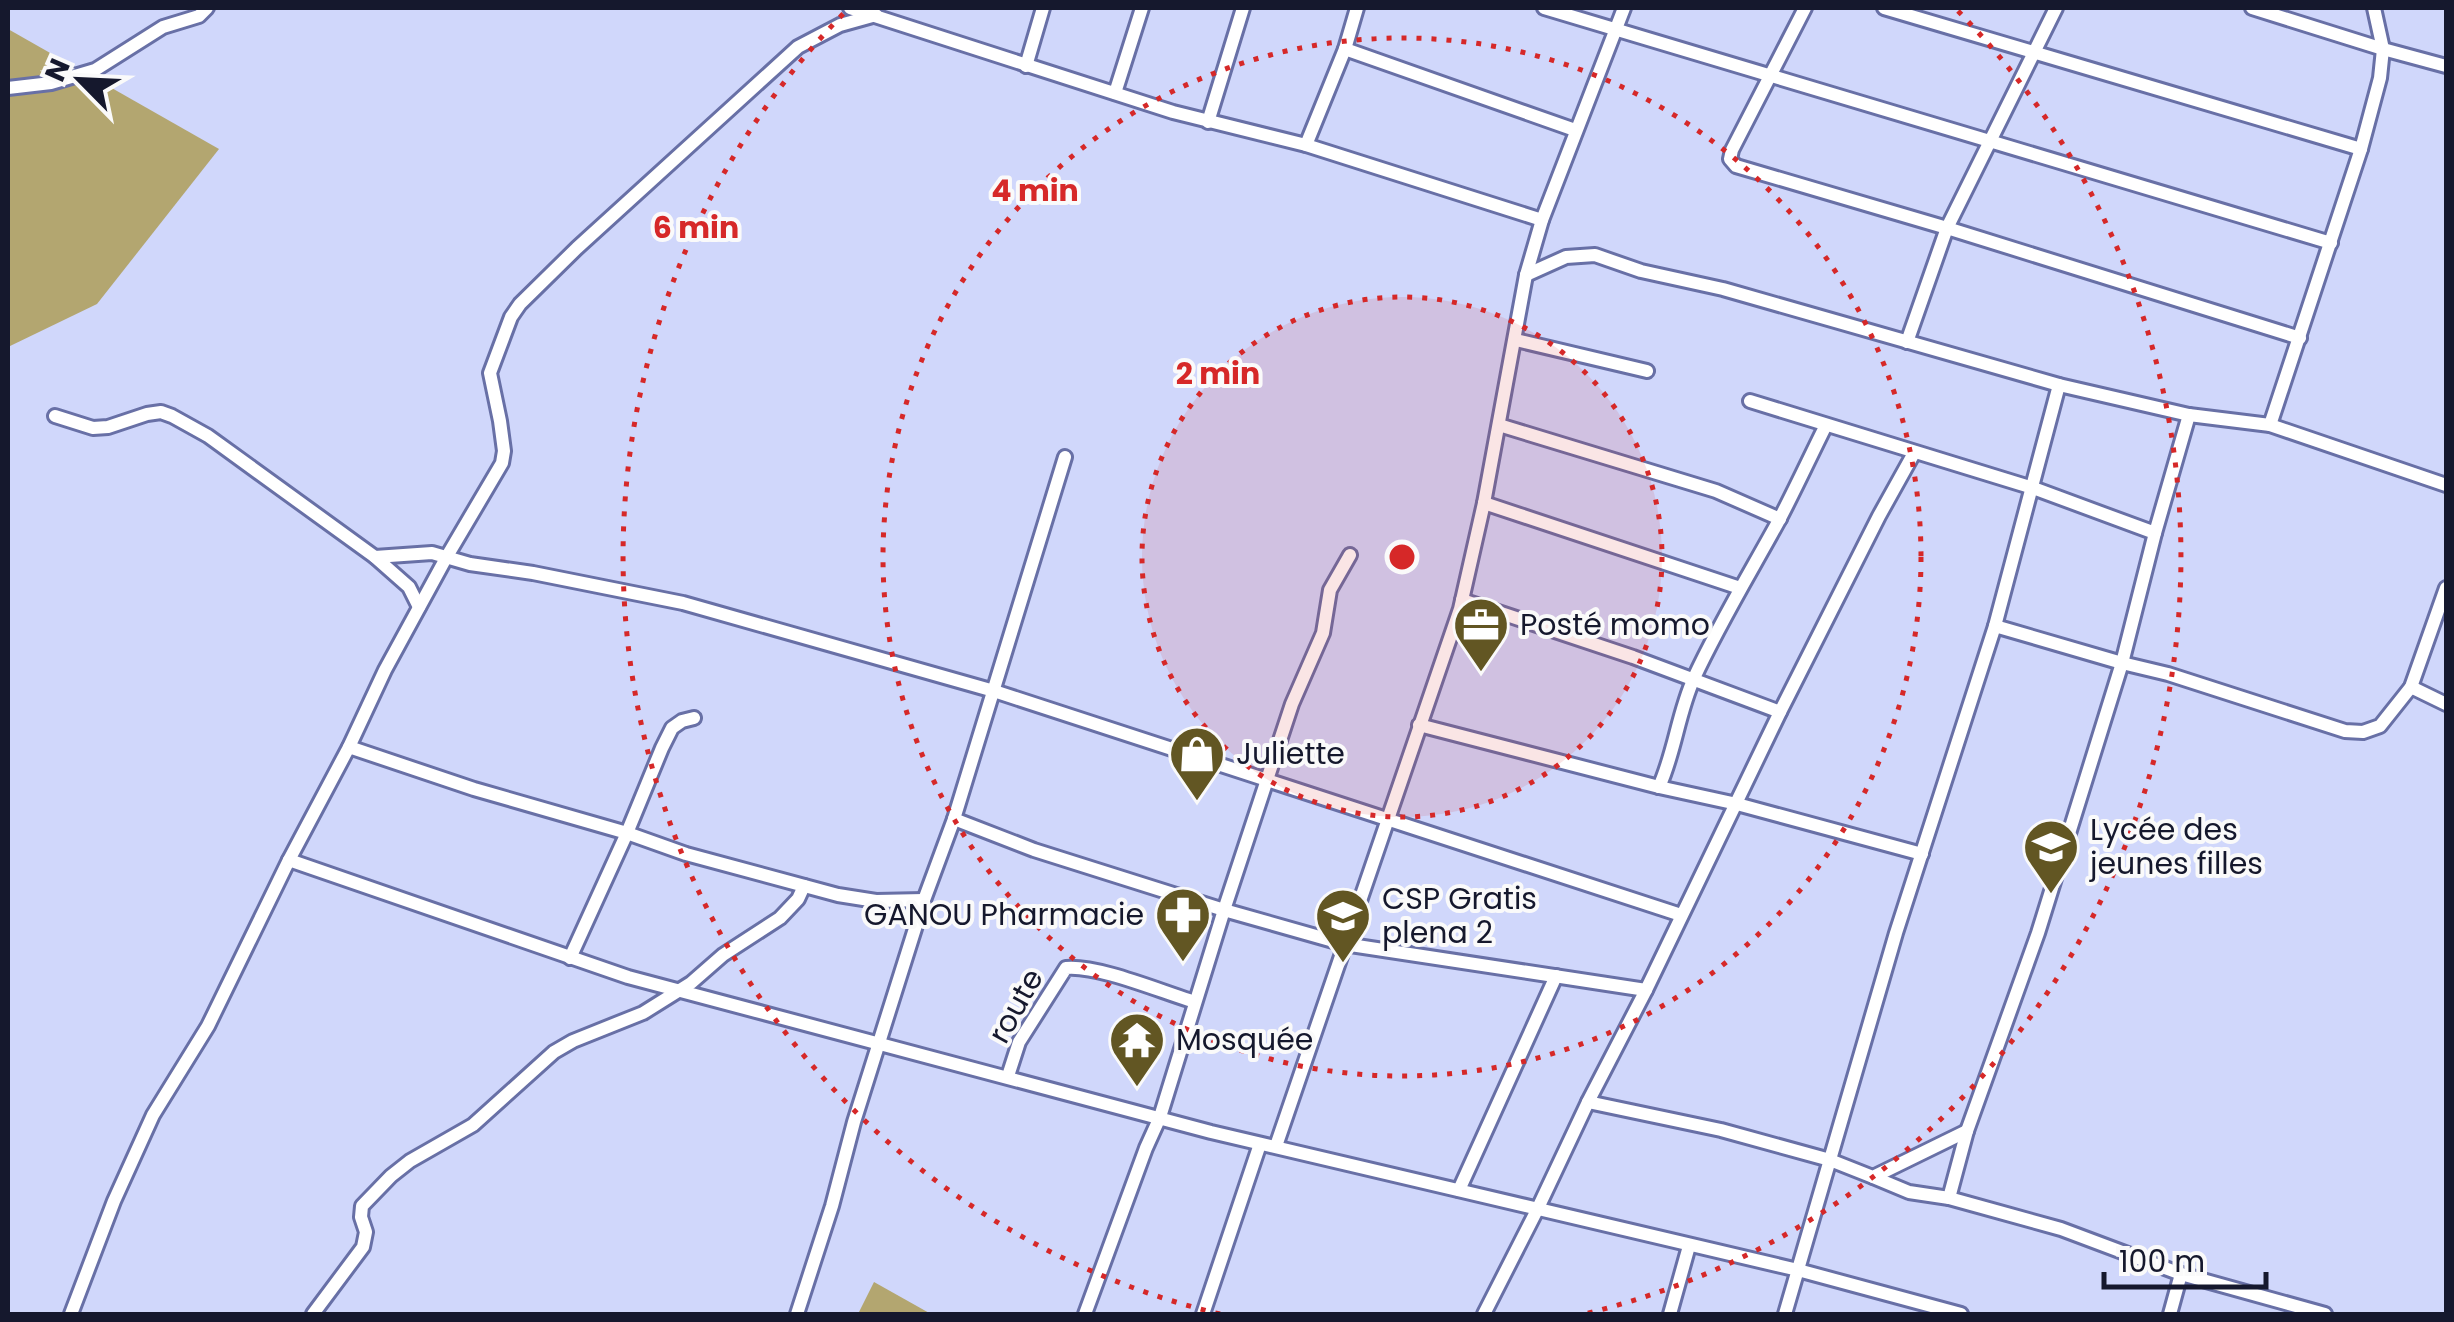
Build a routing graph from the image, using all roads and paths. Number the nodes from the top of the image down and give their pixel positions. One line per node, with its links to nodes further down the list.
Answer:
1 (207, 8): 23 (street)
2 (850, 8): 15 (street)
3 (1043, 8): 20 (street)
4 (1142, 8): 24 (street)
5 (1244, 8): 25 (street)
6 (1357, 8): 17 (street)
7 (1544, 8): 16 (street)
8 (1624, 8): 16 (street)
9 (1805, 8): 22 (street)
10 (1884, 8): 19 (street)
11 (2056, 8): 19 (street)
12 (2252, 8): 18 (street)
13 (2374, 8): 18 (street)
14 (896, 14): 15 (street); 20 (street)
15 (876, 15): 54 (street)
16 (1616, 29): 22 (street); 26 (street)
17 (1344, 49): 26 (street); 28 (street)
18 (2384, 49): 21 (street); 29 (street)
19 (2034, 53): 27 (street); 29 (street)
20 (1026, 66): 24 (street)
21 (2446, 66)
22 (1769, 75): 27 (street); 31 (street)
23 (8, 88)
24 (1115, 93): 25 (street)
25 (1208, 122): 28 (street)
26 (1575, 130): 30 (street)
27 (1990, 141): 31 (street); 32 (street)
28 (1306, 144): 30 (street)
29 (2361, 149): 32 (street)
30 (1542, 220): 33 (street)
31 (1947, 228): 34 (street); 36 (street)
32 (2332, 244): 34 (street)
33 (1526, 275): 35 (street); 36 (street)
34 (2300, 338): 44 (street)
35 (1516, 340): 37 (street); 42 (street)
36 (1908, 342): 38 (street)
37 (1647, 371)
38 (2058, 386): 41 (street); 48 (street)
39 (1750, 401): 43 (street)
40 (55, 416): 53 (street)
41 (2189, 416): 44 (street); 51 (street)
42 (1498, 425): 49 (street); 50 (street)
43 (1826, 425): 45 (street); 50 (street)
44 (2270, 425): 47 (street)
45 (1914, 453): 48 (street); 65 (street)
46 (1065, 457): 63 (street)
47 (2446, 485)
48 (2033, 488): 51 (street); 59 (street)
49 (1484, 504): 55 (street); 57 (street)
50 (1780, 519): 55 (street)
51 (2155, 533): 60 (street)
52 (1350, 555): 69 (street)
53 (375, 558): 54 (street); 58 (street)
54 (446, 558): 58 (street); 63 (street)
55 (1740, 588): 61 (street)
56 (2446, 588): 62 (street)
57 (1462, 600): 61 (street); 67 (street)
58 (419, 607): 68 (street)
59 (1995, 626): 60 (street); 75 (street)
60 (2122, 663): 62 (street); 91 (street)
61 (1693, 680): 65 (street); 70 (street)
62 (2411, 687): 64 (street)
63 (994, 691): 69 (street); 73 (street)
64 (2446, 704)
65 (1780, 712): 71 (street)
66 (694, 718): 74 (street)
67 (1419, 725): 70 (street); 72 (street)
68 (349, 747): 74 (street); 76 (street)
69 (1268, 780): 72 (street); 79 (street)
70 (1659, 787): 71 (street)
71 (1737, 804): 75 (street); 80 (street)
72 (1388, 818): 80 (street); 81 (street)
73 (954, 819): 78 (street); 79 (street)
74 (626, 833): 77 (street); 82 (street)
75 (1922, 854): 94 (street)
76 (289, 860): 82 (street); 102 (street)
77 (804, 886): 78 (street); 84 (street)
78 (924, 900): 87 (street)
79 (1224, 910): 81 (street); 90 (street)
80 (1681, 914): 85 (street)
81 (1344, 944): 83 (street); 93 (street)
82 (570, 958): 84 (street)
83 (1556, 976): 85 (street); 96 (street)
84 (681, 990): 87 (street); 103 (street)
85 (1646, 990): 89 (street)
86 (1189, 1000): 88 (street, route)
87 (880, 1042): 88 (street); 104 (street)
88 (1008, 1076): 90 (street)
89 (1588, 1102): 94 (street); 98 (street)
90 (1160, 1117): 92 (street); 105 (street)
91 (1967, 1131): 95 (street); 97 (street)
92 (1260, 1144): 93 (street); 106 (street)
93 (1276, 1146): 96 (street)
94 (1830, 1160): 95 (street); 100 (street)
95 (1873, 1178): 97 (street)
96 (1460, 1190): 98 (street)
97 (1948, 1198): 101 (street)
98 (1538, 1208): 99 (street); 107 (street)
99 (1689, 1246): 100 (street); 108 (street)
100 (1798, 1270): 109 (street); 110 (street)
101 (2181, 1274): 111 (street); 112 (street)
102 (71, 1314)
103 (313, 1314)
104 (797, 1314)
105 (1085, 1314)
106 (1203, 1314)
107 (1484, 1314)
108 (1670, 1314)
109 (1785, 1314)
110 (1961, 1314)
111 (2170, 1314)
112 (2325, 1314)

